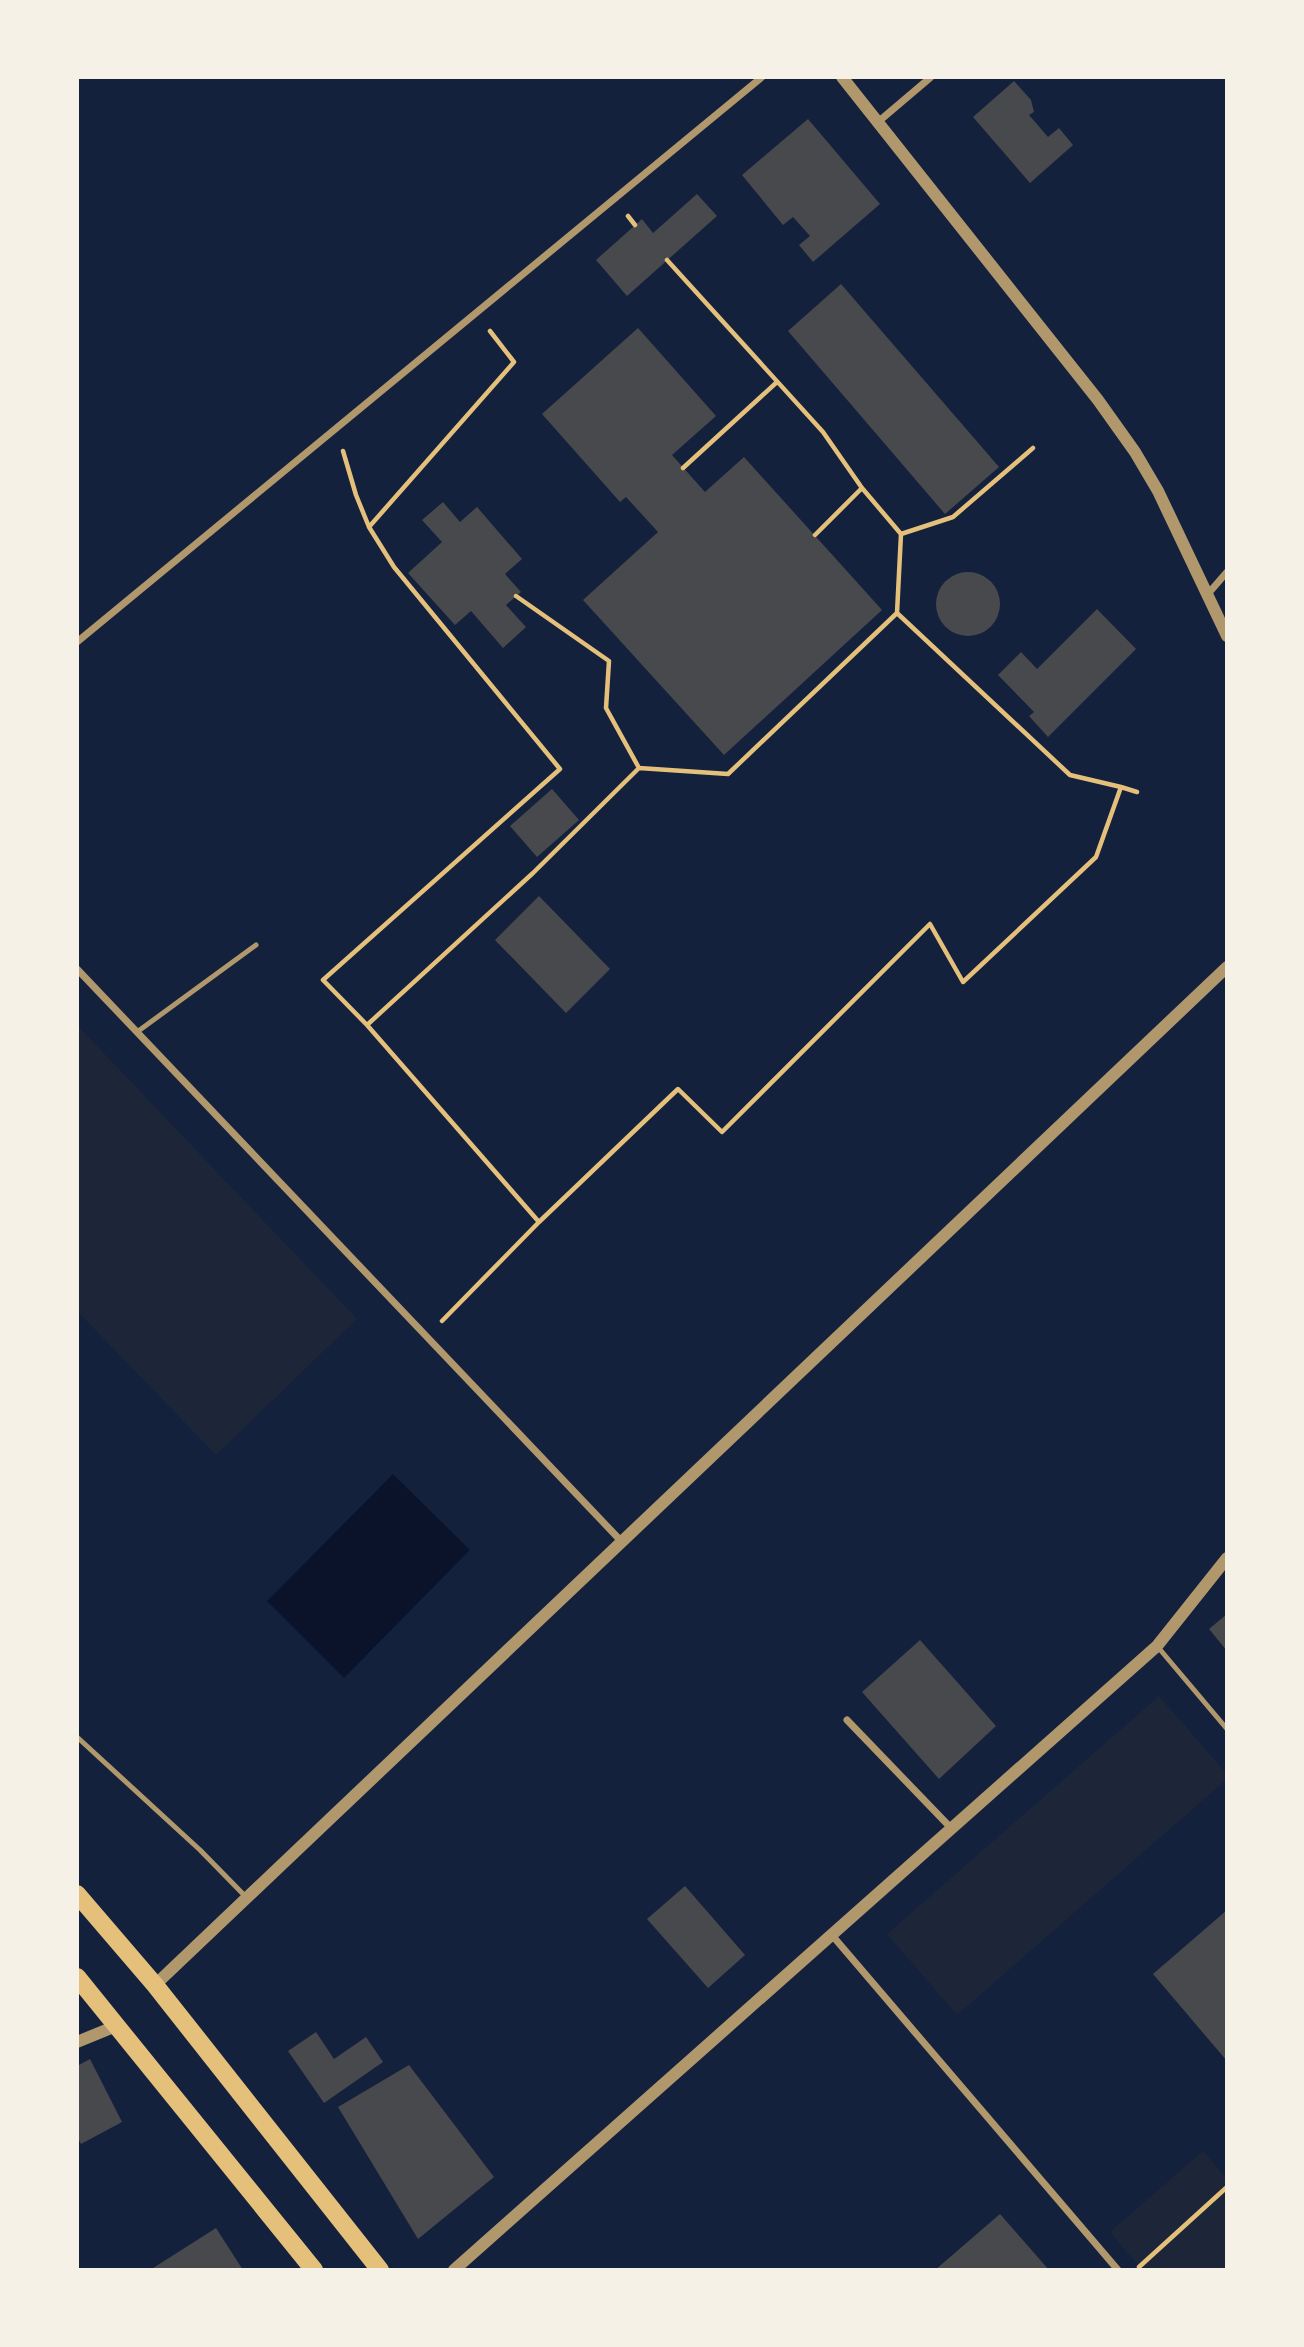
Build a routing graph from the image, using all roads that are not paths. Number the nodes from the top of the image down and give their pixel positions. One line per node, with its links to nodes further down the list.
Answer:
1 (762, 77): 8 (street)
2 (842, 77): 4 (street)
3 (931, 77): 4 (street)
4 (878, 122): 6 (street)
5 (1227, 572): 6 (street)
6 (1206, 596): 7 (street)
7 (1227, 636)
8 (77, 642)
9 (256, 945): 12 (lane)
10 (1227, 967): 13 (street)
11 (77, 969): 12 (street)
12 (137, 1032): 13 (street)
13 (622, 1542): 21 (street)
14 (1227, 1558): 15 (street)
15 (1157, 1646): 17 (lane); 19 (street)
16 (847, 1720): 19 (street)
17 (1227, 1729)
18 (77, 1737): 21 (lane)
19 (951, 1828): 22 (street)
20 (77, 1894): 24 (main road)
21 (247, 1898): 24 (street)
22 (831, 1934): 29 (street); 30 (street)
23 (77, 1977): 25 (main road)
24 (155, 1985): 28 (main road)
25 (116, 2026): 26 (street); 27 (main road)
26 (77, 2042)
27 (314, 2270)
28 (380, 2270)
29 (454, 2270)
30 (1118, 2270)

